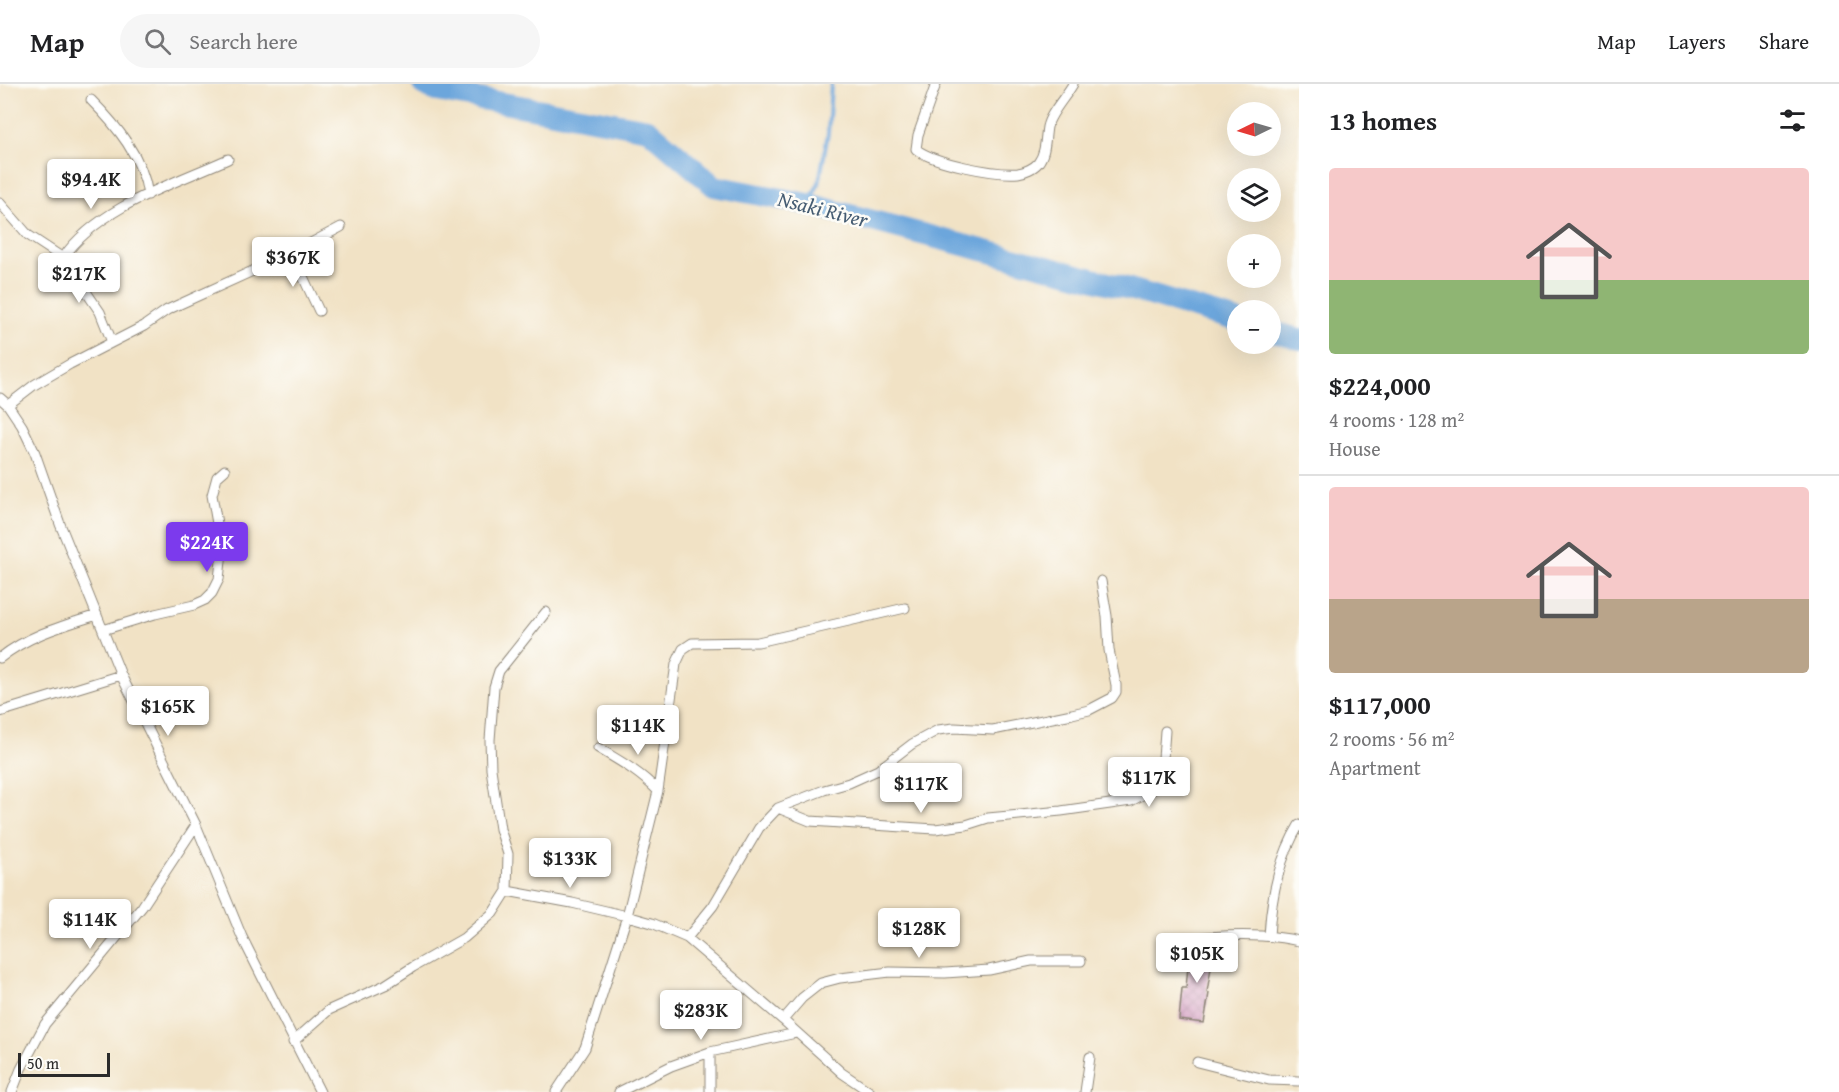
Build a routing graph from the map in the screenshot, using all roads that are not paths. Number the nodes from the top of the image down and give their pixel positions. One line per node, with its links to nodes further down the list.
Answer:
1 (936, 84): 2 (street)
2 (1073, 84)
3 (91, 100): 5 (street)
4 (228, 159): 5 (street)
5 (148, 195): 9 (street)
6 (0, 203): 9 (street)
7 (341, 227): 8 (street)
8 (292, 253): 10 (street); 11 (street)
9 (63, 258): 11 (street)
10 (319, 311)
11 (112, 342): 13 (street)
12 (0, 398): 13 (street)
13 (8, 405): 18 (street)
14 (225, 470): 19 (street)
15 (1101, 581): 26 (street)
16 (905, 609): 25 (street)
17 (546, 612): 29 (street)
18 (97, 615): 19 (street); 20 (street)
19 (103, 630): 21 (street)
20 (0, 658)
21 (121, 675): 22 (street); 27 (street)
22 (0, 712)
23 (1165, 731): 26 (street)
24 (598, 748): 25 (street)
25 (658, 791): 30 (street)
26 (778, 808): 32 (street)
27 (196, 825): 38 (street); 43 (street)
28 (1299, 825): 31 (street)
29 (507, 891): 30 (street); 38 (street)
30 (627, 916): 32 (street); 45 (street)
31 (1269, 936): 33 (street); 34 (street)
32 (687, 938): 36 (street)
33 (1178, 940)
34 (1299, 941)
35 (1081, 961): 36 (street)
36 (783, 1020): 37 (street)
37 (796, 1033): 39 (street); 48 (street)
38 (293, 1042): 44 (street)
39 (710, 1052): 46 (street); 47 (street)
40 (1090, 1057): 49 (street)
41 (1197, 1062): 42 (street)
42 (1299, 1081)
43 (12, 1092)
44 (320, 1092)
45 (556, 1092)
46 (619, 1092)
47 (710, 1092)
48 (870, 1092)
49 (1085, 1092)

